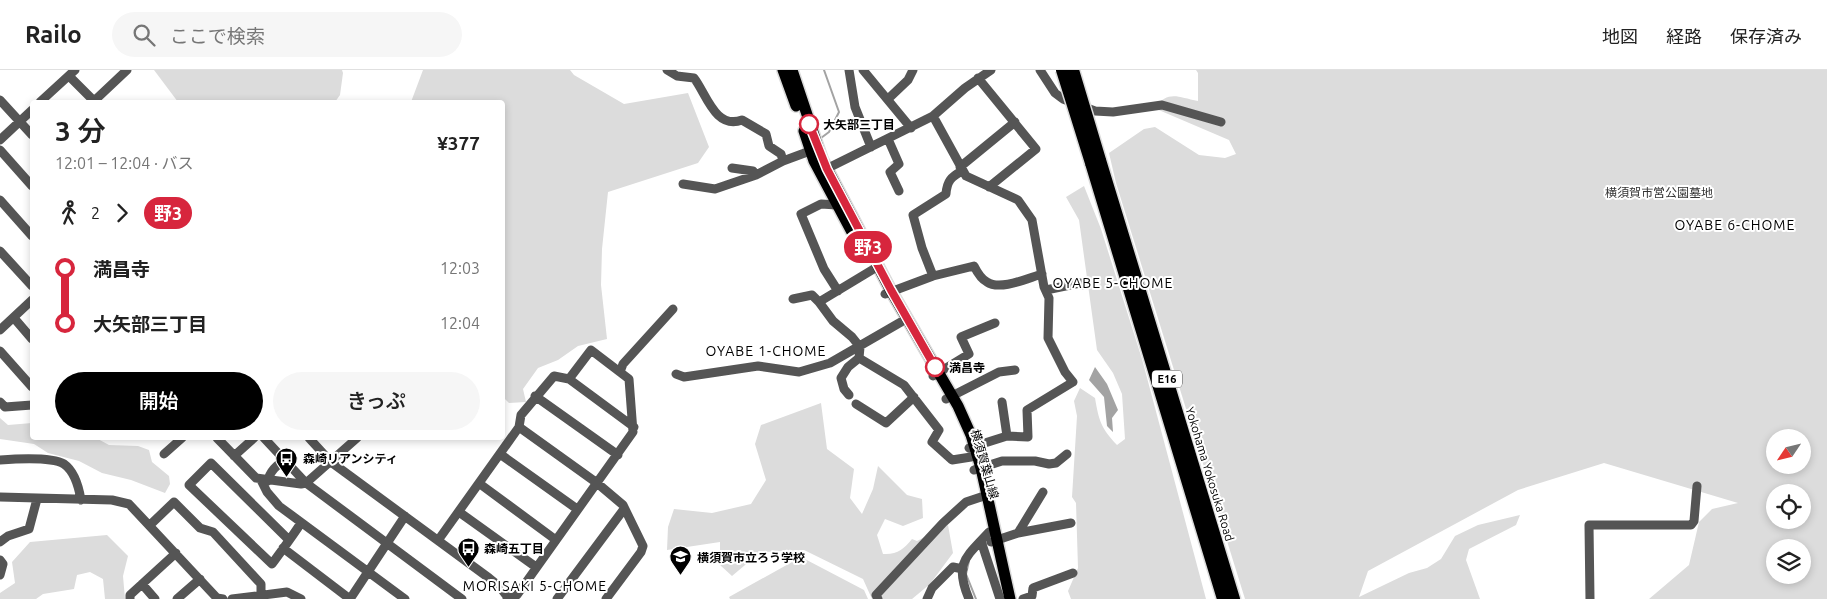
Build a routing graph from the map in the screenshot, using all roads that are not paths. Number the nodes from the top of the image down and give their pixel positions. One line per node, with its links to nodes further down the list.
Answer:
1 (127, 70): 18 (street)
2 (667, 70): 31 (street)
3 (783, 70): 30 (main road, 横須賀葉山線)
4 (792, 70): 35 (main road, 横須賀葉山線)
5 (849, 70): 28 (street)
6 (863, 70): 14 (street)
7 (992, 70): 13 (street)
8 (1040, 70): 23 (street)
9 (1062, 70): 32 (highway, Yokohama Yokosuka Road / E16, bridge)
10 (1073, 70): 32 (highway, Yokohama Yokosuka Road / E16, bridge)
11 (910, 72): 14 (street)
12 (72, 73): 16 (street); 17 (street)
13 (978, 78): 20 (street); 22 (street)
14 (888, 99): 24 (street)
15 (0, 100): 21 (street)
16 (42, 100)
17 (92, 100)
18 (96, 100)
19 (30, 112): 21 (street)
20 (933, 116): 24 (street); 34 (street)
21 (20, 122): 25 (street); 27 (street)
22 (1015, 122): 34 (street); 39 (street)
23 (1221, 122)
24 (911, 128): 26 (street)
25 (30, 133)
26 (888, 139): 28 (street); 40 (street)
27 (0, 140)
28 (871, 147): 35 (street)
29 (0, 150): 37 (street)
30 (810, 152): 31 (street); 35 (main road, 横須賀葉山線)
31 (783, 161): 36 (street)
32 (1095, 161): 98 (highway, Yokohama Yokosuka Road / E16); 155 (highway, Yokohama Yokosuka Road / E16)
33 (732, 168): 36 (street)
34 (961, 169): 39 (street); 47 (street)
35 (823, 171): 42 (main road, 横須賀葉山線); 52 (main road, 横須賀葉山線)
36 (756, 175): 38 (street)
37 (30, 184)
38 (683, 184)
39 (989, 187): 46 (street)
40 (899, 191)
41 (0, 200): 43 (street)
42 (837, 205): 45 (main road, 横須賀葉山線); 51 (street)
43 (30, 234)
44 (0, 251): 48 (street)
45 (872, 270): 51 (street); 52 (main road, 横須賀葉山線)
46 (1042, 274): 47 (street); 50 (street)
47 (933, 276): 52 (street)
48 (30, 284)
49 (1082, 285): 50 (street)
50 (1046, 290): 81 (street)
51 (838, 291): 55 (street)
52 (888, 292): 58 (main road, 横須賀葉山線); 68 (main road, 横須賀葉山線)
53 (793, 299): 55 (street)
54 (30, 302): 57 (street)
55 (819, 302): 62 (street)
56 (673, 309): 66 (street)
57 (14, 318): 60 (street); 61 (street)
58 (901, 322): 62 (street); 68 (main road, 横須賀葉山線)
59 (995, 323): 68 (street)
60 (0, 330)
61 (30, 337)
62 (860, 347): 64 (street); 67 (street)
63 (0, 351): 70 (street)
64 (859, 358): 71 (street); 73 (street)
65 (1015, 370): 74 (street)
66 (620, 372): 69 (street); 79 (street)
67 (676, 374)
68 (936, 374): 74 (main road, 横須賀葉山線)
69 (569, 379): 72 (street); 79 (street)
70 (30, 385)
71 (848, 395)
72 (535, 396): 80 (street); 92 (street)
73 (914, 397): 77 (street); 88 (street)
74 (949, 398): 88 (main road, 横須賀葉山線)
75 (0, 402): 78 (street)
76 (1002, 402): 81 (street)
77 (856, 404)
78 (30, 405)
79 (634, 426): 92 (street)
80 (519, 427): 90 (street); 101 (street)
81 (1008, 436): 88 (street)
82 (180, 440): 89 (street)
83 (219, 440): 93 (street)
84 (252, 440): 93 (street)
85 (266, 440): 95 (street)
86 (311, 440): 96 (street)
87 (355, 440): 96 (street)
88 (972, 450): 97 (main road, 横須賀葉山線)
89 (164, 454)
90 (500, 454): 102 (street); 109 (street)
91 (1067, 454): 97 (street)
92 (618, 455): 101 (street)
93 (234, 456): 99 (street)
94 (0, 460): 108 (street)
95 (286, 461): 99 (street); 100 (street)
96 (331, 462): 100 (street); 112 (street)
97 (978, 469): 106 (main road, 横須賀葉山線); 117 (main road, 横須賀葉山線)
98 (1184, 470): 153 (highway); 154 (highway, Yokohama Yokosuka Road / E16)
99 (264, 481): 100 (street); 113 (street)
100 (306, 483): 122 (street)
101 (597, 483): 109 (street); 110 (street)
102 (480, 484): 111 (street); 120 (street)
103 (1697, 486): 156 (street)
104 (1043, 492): 116 (street)
105 (0, 497): 107 (street)
106 (981, 497): 117 (main road, 横須賀葉山線); 147 (street)
107 (37, 499): 108 (street); 121 (street)
108 (81, 500): 115 (street)
109 (577, 510): 120 (street)
110 (624, 510): 145 (street); 146 (street)
111 (459, 512): 118 (street); 126 (street)
112 (405, 516): 118 (street); 122 (street)
113 (301, 523): 119 (street); 128 (street)
114 (1072, 523): 116 (street)
115 (150, 525): 124 (street); 133 (street)
116 (1018, 533): 117 (street)
117 (989, 538): 127 (street); 149 (main road); 150 (main road, 横須賀葉山線); 151 (main road)
118 (439, 539): 134 (street)
119 (289, 540): 123 (street); 123 (street)
120 (556, 540): 126 (street)
121 (0, 542)
122 (386, 543): 128 (street); 144 (street)
123 (283, 548): 142 (street)
124 (176, 553): 131 (street); 132 (street)
125 (0, 560): 130 (street)
126 (536, 567): 134 (street)
127 (962, 569): 135 (street); 148 (street)
128 (368, 572): 142 (street); 143 (street)
129 (1073, 573): 152 (street)
130 (0, 575)
131 (200, 580): 138 (street); 139 (street)
132 (142, 584): 136 (street); 137 (street)
133 (261, 595): 140 (street); 141 (street)
134 (513, 598)
135 (925, 598)
136 (130, 599)
137 (155, 599)
138 (177, 599)
139 (223, 599)
140 (232, 599)
141 (301, 599)
142 (350, 599)
143 (405, 599)
144 (462, 599)
145 (557, 599)
146 (606, 599)
147 (878, 599)
148 (970, 599)
149 (1002, 599)
150 (1010, 599)
151 (1017, 599)
152 (1023, 599)
153 (1216, 599)
154 (1223, 599)
155 (1234, 599)
156 (1590, 599)

